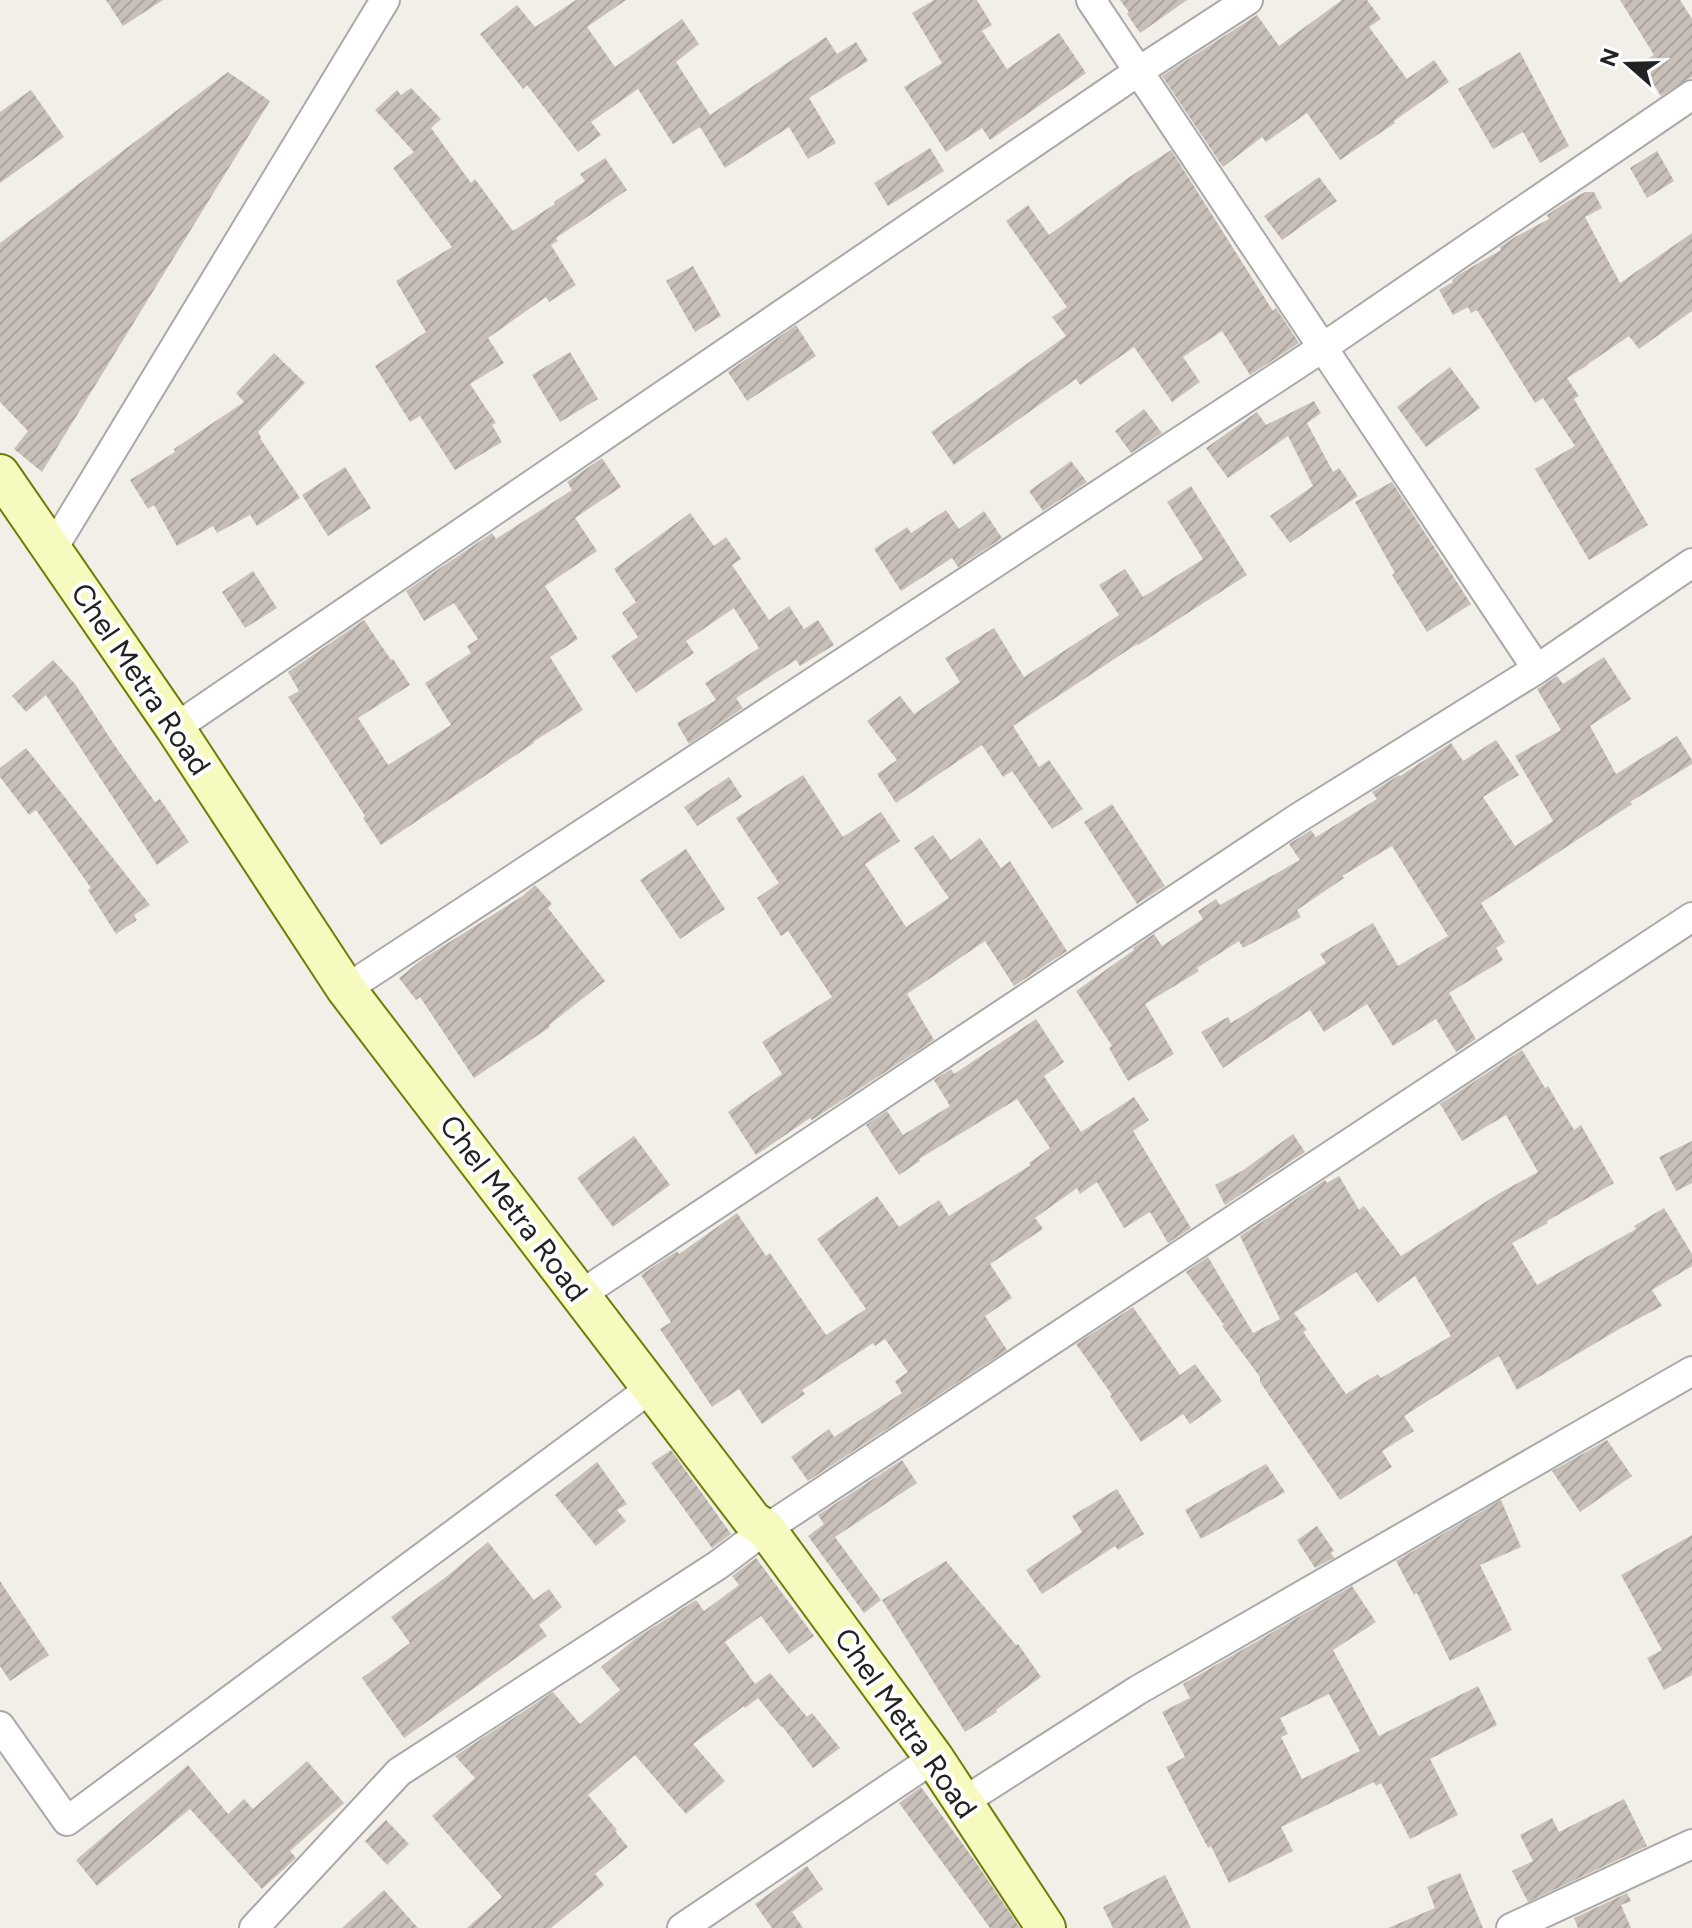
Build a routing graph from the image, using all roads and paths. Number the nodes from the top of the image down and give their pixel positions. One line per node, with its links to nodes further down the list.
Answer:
1 (385, 0): 8 (street)
2 (1091, 0): 4 (street)
3 (1248, 0): 4 (street)
4 (1139, 71): 6 (street); 11 (street)
5 (1692, 95): 6 (street)
6 (1322, 348): 10 (street); 13 (street)
7 (0, 474): 8 (street, Chel Metra Road)
8 (52, 550): 11 (street, Chel Metra Road)
9 (1692, 563): 10 (street)
10 (1537, 669): 14 (street)
11 (175, 728): 13 (street, Chel Metra Road)
12 (1692, 917): 17 (street)
13 (346, 989): 14 (street, Chel Metra Road)
14 (580, 1295): 16 (street, Chel Metra Road)
15 (1692, 1371): 20 (street)
16 (651, 1388): 17 (street, Chel Metra Road); 18 (street)
17 (766, 1529): 19 (street, Chel Metra Road); 22 (street)
18 (0, 1726)
19 (934, 1758): 20 (street, Chel Metra Road); 23 (street)
20 (963, 1802): 24 (street, Chel Metra Road)
21 (1692, 1844): 25 (street)
22 (254, 1928)
23 (682, 1928)
24 (1046, 1928)
25 (1511, 1928)

